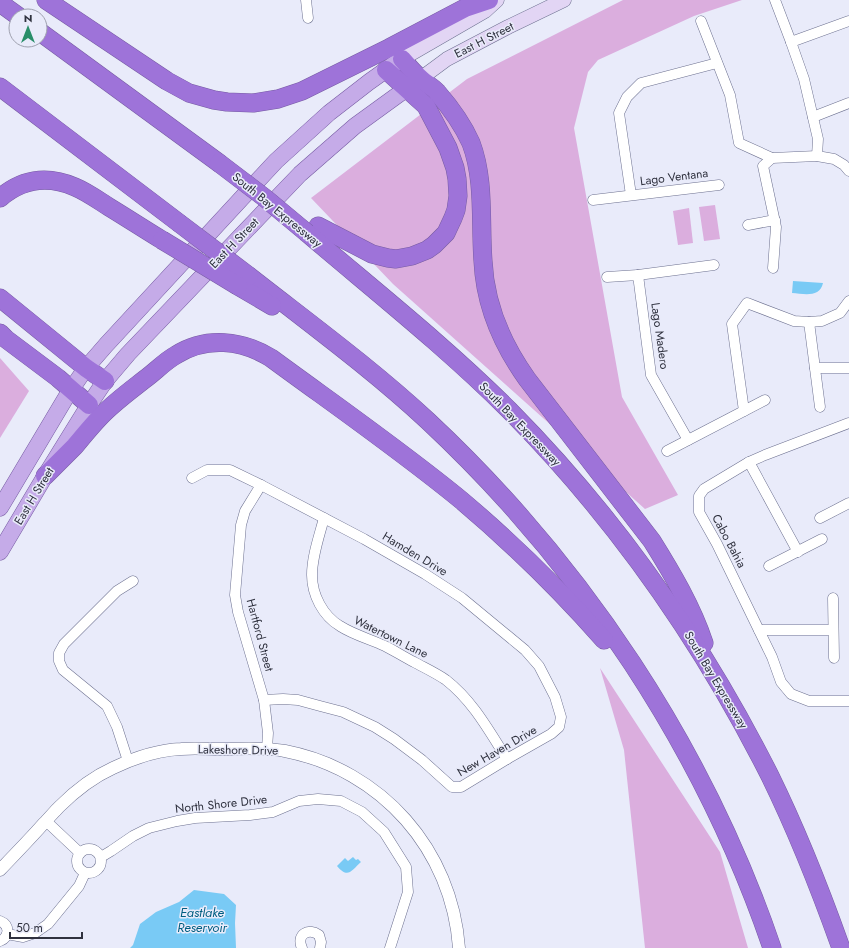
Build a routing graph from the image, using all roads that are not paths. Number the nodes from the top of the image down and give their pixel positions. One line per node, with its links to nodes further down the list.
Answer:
1 (46, 0): 3 (highway)
2 (306, 0): 7 (street)
3 (489, 0)
4 (497, 0): 12 (main road, East H Street)
5 (564, 0): 15 (main road, East H Street)
6 (775, 0): 11 (street)
7 (308, 18)
8 (701, 21): 13 (street)
9 (849, 21): 11 (street)
10 (48, 38): 28 (highway, South Bay Expressway, bridge)
11 (791, 42): 18 (street)
12 (402, 59): 14 (main road, East H Street); 15 (highway)
13 (717, 63): 20 (street); 23 (street, Lago Ventana)
14 (386, 70): 15 (highway); 38 (main road, East H Street)
15 (413, 84): 28 (highway); 41 (main road, East H Street); 67 (highway)
16 (0, 88): 33 (highway, bridge)
17 (849, 103): 18 (street)
18 (813, 117): 19 (street)
19 (817, 156): 20 (street); 21 (street)
20 (772, 158): 26 (street)
21 (849, 170)
22 (719, 185): 23 (street, Lago Ventana)
23 (631, 195): 25 (street, Lago Ventana)
24 (0, 198): 33 (highway, bridge)
25 (593, 200)
26 (775, 220): 27 (street); 30 (street)
27 (748, 225)
28 (312, 230): 67 (highway, South Bay Expressway)
29 (714, 265): 31 (street)
30 (773, 268)
31 (638, 274): 32 (street); 48 (street, Lago Madero)
32 (607, 277)
33 (244, 281): 70 (highway)
34 (0, 298): 38 (highway)
35 (849, 301): 36 (street)
36 (809, 322): 39 (street); 46 (street)
37 (0, 333): 42 (highway)
38 (86, 368): 41 (highway); 42 (main road, East H Street)
39 (815, 368): 40 (street); 45 (street)
40 (849, 368)
41 (105, 381): 44 (main road, East H Street)
42 (71, 390): 44 (highway); 55 (main road, East H Street)
43 (765, 400): 46 (street)
44 (89, 405): 51 (main road, East H Street)
45 (820, 407)
46 (744, 411): 48 (street)
47 (849, 423): 50 (street, Cabo Bahia)
48 (688, 440): 49 (street)
49 (667, 450)
50 (749, 462): 60 (street); 64 (street, Cabo Bahia)
51 (45, 476): 59 (main road, East H Street); 70 (highway)
52 (192, 478): 53 (street, Hamden Drive)
53 (260, 485): 56 (street, Hamden Drive); 68 (street, Hartford Street)
54 (849, 503): 57 (street)
55 (0, 508)
56 (324, 518): 71 (street, Hamden Drive); 73 (street, Watertown Lane)
57 (820, 518)
58 (822, 539): 60 (street)
59 (0, 552)
60 (798, 552): 61 (street)
61 (769, 566)
62 (133, 581): 74 (street)
63 (833, 598): 65 (street)
64 (759, 630): 65 (street); 69 (street, Cabo Bahia)
65 (833, 630): 66 (street)
66 (834, 658)
67 (713, 672): 87 (highway, South Bay Expressway)
68 (264, 700): 72 (street, Hartford Street); 73 (street, New Haven Drive)
69 (849, 701)
70 (658, 705): 86 (highway)
71 (551, 734): 73 (street, New Haven Drive)
72 (267, 748): 74 (street, Lakeshore Drive); 85 (street, Lakeshore Drive)
73 (507, 759)
74 (128, 761): 75 (street, Lakeshore Drive)
75 (46, 821): 76 (street); 78 (street, Lakeshore Drive)
76 (80, 853): 77 (street); 79 (street)
77 (101, 857): 79 (street); 84 (street, North Shore Drive)
78 (0, 870)
79 (85, 873): 81 (street)
80 (0, 921): 81 (street)
81 (4, 938)
82 (302, 948): 83 (street)
83 (320, 948)
84 (390, 948)
85 (459, 948)
86 (772, 948)
87 (841, 948)

